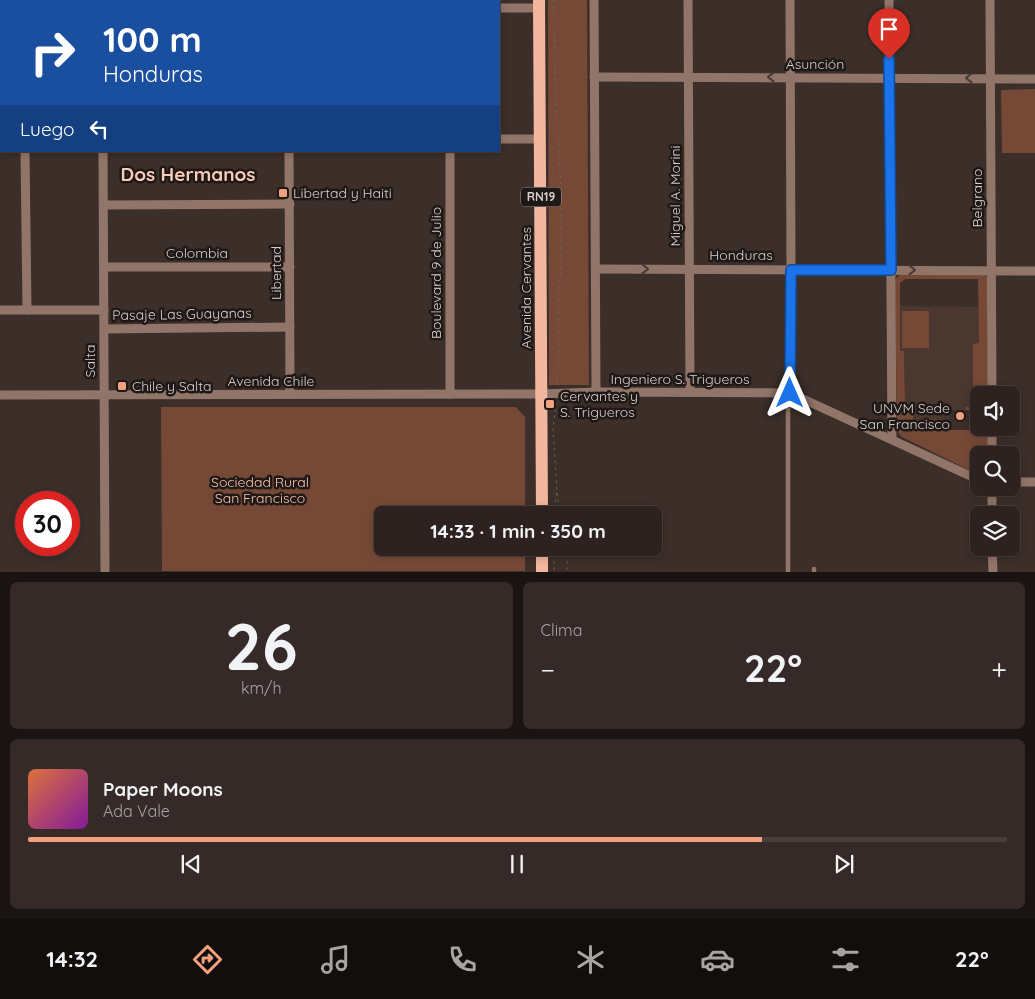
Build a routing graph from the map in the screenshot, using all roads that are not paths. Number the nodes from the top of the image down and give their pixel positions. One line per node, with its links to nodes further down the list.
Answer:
1 (594, 0): 8 (street)
2 (688, 0): 10 (street, Miguel A. Morini)
3 (790, 0): 9 (street)
4 (888, 0): 11 (street)
5 (990, 0): 12 (street, Belgrano)
6 (539, 4): 7 (street); 14 (main road, Avenida Cervantes / RN19)
7 (500, 8)
8 (594, 77): 10 (street, Asunción); 24 (street)
9 (790, 77): 10 (street, Asunción, one-way to 10); 11 (street, Asunción); 26 (street)
10 (688, 78): 25 (street, Miguel A. Morini)
11 (889, 78): 12 (street, Asunción, one-way to 11); 27 (street)
12 (990, 78): 13 (street, Asunción); 28 (street, Belgrano)
13 (1035, 79)
14 (540, 139): 15 (street); 41 (main road, Avenida Cervantes / RN19)
15 (500, 140)
16 (25, 152): 31 (street)
17 (104, 152): 21 (street, Salta)
18 (289, 152): 20 (street, Libertad)
19 (450, 152): 40 (street, Boulevard 9 de Julio)
20 (290, 204): 21 (street); 23 (street, Libertad)
21 (104, 205): 22 (street, Salta)
22 (104, 267): 23 (street, Colombia); 32 (street, Salta)
23 (290, 267): 33 (street, Libertad)
24 (596, 269): 25 (street, Honduras, one-way to 25); 36 (street)
25 (690, 269): 26 (street, Honduras); 37 (street, Miguel A. Morini)
26 (791, 270): 27 (street, Honduras); 38 (street)
27 (891, 270): 28 (street, Honduras, one-way to 28); 44 (street)
28 (992, 270): 29 (street, Honduras); 35 (street, Belgrano)
29 (1035, 270)
30 (0, 310): 31 (street)
31 (26, 310): 32 (street)
32 (104, 310): 34 (street, Salta)
33 (290, 327): 34 (street, Pasaje Las Guayanas); 39 (street, Libertad)
34 (104, 329): 43 (street, Salta)
35 (992, 386)
36 (596, 392): 37 (street, Ingeniero S. Trigueros); 41 (street, Ingeniero S. Trigueros)
37 (690, 392): 38 (street, Ingeniero S. Trigueros)
38 (790, 393): 44 (street, Ingeniero S. Trigueros); 53 (lane)
39 (290, 394): 40 (street, Avenida Chile); 43 (street, Avenida Chile)
40 (450, 394): 41 (street, Avenida Chile)
41 (541, 394): 48 (main road, Avenida Cervantes / RN19)
42 (0, 395): 43 (street, Avenida Chile)
43 (104, 395): 51 (street, Salta)
44 (892, 439): 45 (street, Ingeniero S. Trigueros)
45 (970, 476)
46 (1020, 482): 47 (street)
47 (1035, 482)
48 (542, 506)
49 (542, 556): 52 (main road)
50 (992, 556): 54 (street)
51 (105, 572)
52 (542, 572)
53 (788, 572)
54 (992, 572)

